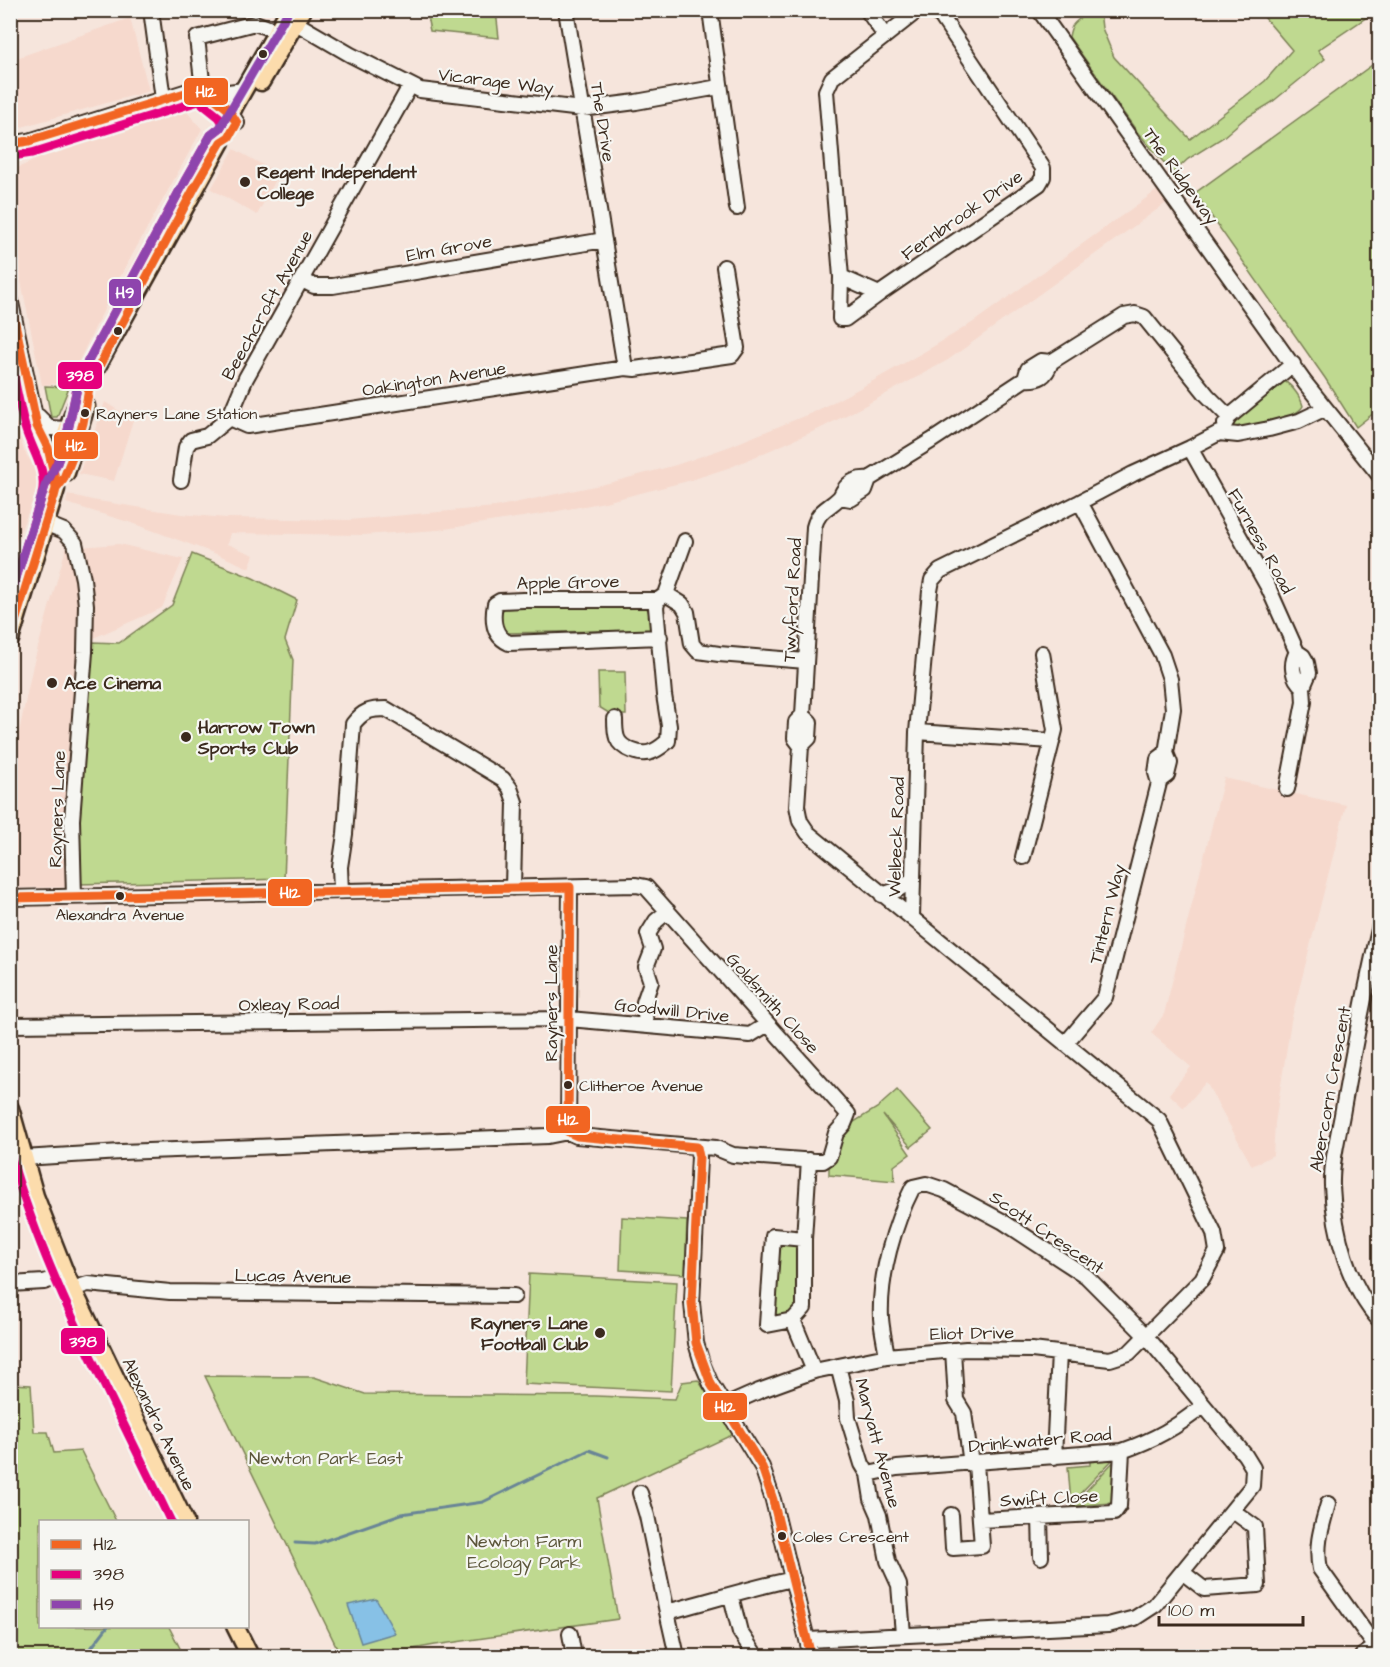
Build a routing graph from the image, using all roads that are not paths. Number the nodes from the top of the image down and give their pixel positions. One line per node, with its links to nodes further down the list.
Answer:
1 (151, 10): 14 (street)
2 (566, 10): 15 (street, The Drive)
3 (710, 10): 11 (street)
4 (867, 10): 9 (street)
5 (926, 10): 9 (street, Fernbrook Drive)
6 (931, 10): 23 (street, Fernbrook Drive)
7 (1039, 10): 25 (street, The Ridgeway)
8 (290, 19): 10 (street, Vicarage Way); 12 (street, Vicarage Way); 13 (main road); 16 (main road)
9 (885, 36): 21 (street, Fernbrook Drive)
10 (410, 86): 15 (street, Vicarage Way); 22 (street, Beechcroft Avenue)
11 (719, 87): 15 (street, Vicarage Way); 18 (street)
12 (203, 89): 13 (street); 14 (street); 16 (street)
13 (244, 90): 16 (main road)
14 (163, 99): 17 (street)
15 (582, 110): 19 (street, The Drive)
16 (234, 118): 31 (main road)
17 (13, 147)
18 (737, 208)
19 (604, 240): 22 (street, Elm Grove); 26 (street, The Drive)
20 (724, 267): 26 (street, Oakington Avenue)
21 (841, 277): 23 (street); 23 (street, Fernbrook Drive)
22 (302, 280): 30 (street, Beechcroft Avenue)
23 (879, 294)
24 (10, 298): 28 (street)
25 (1293, 364): 27 (street, The Ridgeway); 29 (street)
26 (625, 368): 30 (street, Oakington Avenue)
27 (1324, 409): 32 (street, Welbeck Road); 34 (street, The Ridgeway)
28 (36, 414): 31 (street); 36 (street)
29 (1229, 417): 32 (street); 45 (street, Twyford Road)
30 (229, 418): 35 (street)
31 (74, 425): 36 (main road); 36 (main road)
32 (1219, 433): 33 (street, Welbeck Road)
33 (1190, 448): 37 (street, Welbeck Road); 49 (street, Furness Road)
34 (1380, 476)
35 (180, 480)
36 (56, 483): 38 (main road)
37 (1080, 502): 47 (street, Welbeck Road); 65 (street, Tintern Way)
38 (46, 524): 41 (main road); 56 (street, Rayners Lane)
39 (685, 541): 40 (street)
40 (662, 597): 42 (street); 42 (street, Apple Grove); 45 (street)
41 (14, 615): 43 (main road)
42 (660, 638): 46 (street)
43 (10, 640)
44 (1042, 653): 48 (street)
45 (806, 661): 55 (street, Twyford Road)
46 (615, 719)
47 (917, 732): 48 (street); 51 (street, Welbeck Road)
48 (1052, 741): 50 (street)
49 (1287, 789)
50 (1023, 857)
51 (911, 881): 55 (street); 59 (street, Welbeck Road)
52 (570, 887): 53 (street); 58 (street, Goldsmith Close); 61 (street, Rayners Lane)
53 (513, 888): 54 (street); 54 (street)
54 (341, 891): 56 (street)
55 (882, 895): 59 (street, Twyford Road)
56 (74, 897): 57 (street)
57 (10, 898)
58 (669, 914): 62 (street); 63 (street, Goldsmith Close)
59 (912, 917): 65 (street, Welbeck Road)
60 (1380, 925): 76 (street, Abercorn Crescent)
61 (569, 1019): 62 (street, Goodwill Drive); 64 (street, Oxleay Road); 67 (street, Rayners Lane)
62 (646, 1024): 63 (street, Goodwill Drive)
63 (768, 1024): 70 (street, Goldsmith Close)
64 (10, 1025)
65 (1065, 1044): 77 (street, Welbeck Road)
66 (10, 1108): 69 (main road, Alexandra Avenue)
67 (568, 1132): 68 (street); 69 (street)
68 (697, 1148): 70 (street); 83 (street)
69 (18, 1155): 72 (main road, Alexandra Avenue)
70 (809, 1160): 71 (street)
71 (804, 1239): 75 (street); 75 (street)
72 (69, 1282): 73 (street, Lucas Avenue); 74 (street, Lucas Avenue); 94 (main road, Alexandra Avenue)
73 (10, 1284)
74 (514, 1296)
75 (792, 1320): 82 (street)
76 (1380, 1321)
77 (1146, 1336): 79 (street, Eliot Drive); 80 (street, Scott Crescent); 84 (street)
78 (953, 1350): 79 (street, Eliot Drive); 80 (street, Eliot Drive); 87 (street, Swift Close)
79 (1059, 1353): 86 (street)
80 (888, 1356): 81 (street, Eliot Drive)
81 (838, 1366): 82 (street, Eliot Drive); 88 (street, Maryatt Avenue)
82 (814, 1371): 83 (street, Eliot Drive)
83 (725, 1406): 98 (street)
84 (1203, 1406): 85 (street, Drinkwater Road); 91 (street)
85 (1122, 1451): 86 (street, Drinkwater Road); 93 (street, Swift Close)
86 (1054, 1457): 87 (street, Drinkwater Road)
87 (974, 1464): 88 (street, Drinkwater Road); 95 (street, Swift Close)
88 (868, 1474): 103 (street, Maryatt Avenue)
89 (640, 1493): 100 (street)
90 (1328, 1504): 105 (street)
91 (1233, 1511): 97 (street); 97 (street)
92 (951, 1515): 95 (street)
93 (1040, 1517): 95 (street, Swift Close); 96 (street)
94 (185, 1520)
95 (980, 1520)
96 (1041, 1557)
97 (1182, 1572): 103 (street)
98 (793, 1579): 99 (street); 104 (street)
99 (731, 1596): 100 (street); 109 (street)
100 (667, 1612): 108 (street)
101 (237, 1628): 106 (main road)
102 (570, 1634): 107 (street)
103 (903, 1634): 104 (street)
104 (807, 1640): 110 (street)
105 (1378, 1645): 111 (street)
106 (250, 1656)
107 (574, 1656)
108 (677, 1656)
109 (756, 1656)
110 (811, 1656)
111 (1362, 1656)

